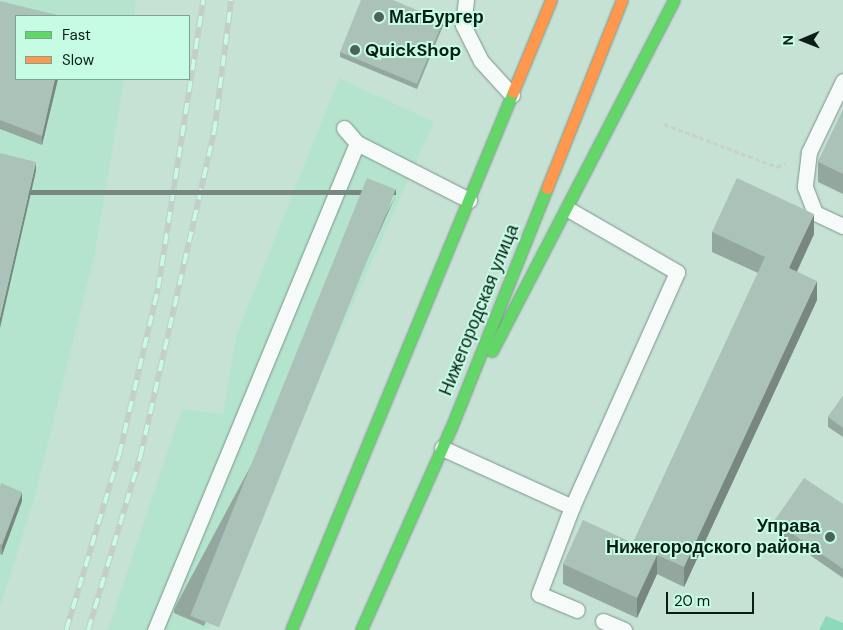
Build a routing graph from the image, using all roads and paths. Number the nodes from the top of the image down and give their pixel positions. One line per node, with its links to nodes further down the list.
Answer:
1 (466, 0): 6 (lane)
2 (551, 0): 6 (main road)
3 (622, 0): 15 (main road, Нижегородская улица)
4 (674, 0): 13 (main road)
5 (843, 81): 7 (lane)
6 (512, 94): 12 (main road)
7 (839, 97): 11 (lane)
8 (664, 124): 11 (path)
9 (344, 128): 10 (lane)
10 (357, 143): 12 (lane); 21 (lane)
11 (809, 152): 14 (lane)
12 (469, 200): 18 (main road)
13 (568, 209): 15 (main road); 17 (lane)
14 (843, 226)
15 (451, 428): 16 (main road, Нижегородская улица)
16 (442, 448): 17 (lane); 24 (main road, Нижегородская улица)
17 (572, 507): 19 (lane)
18 (322, 556): 22 (main road); 23 (main road)
19 (577, 610)
20 (603, 621): 25 (lane)
21 (155, 630)
22 (278, 630)
23 (291, 630)
24 (361, 630)
25 (624, 630)

